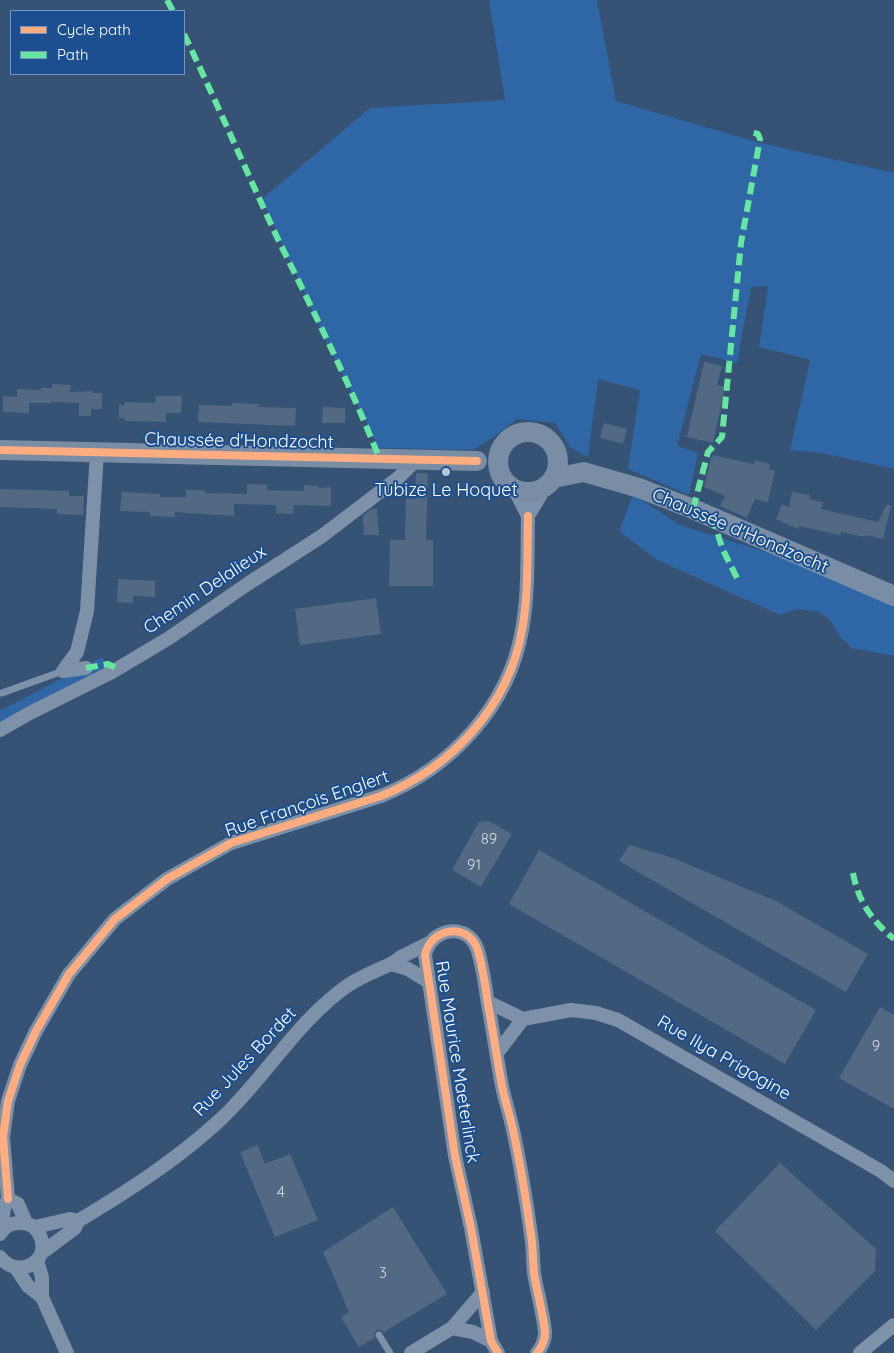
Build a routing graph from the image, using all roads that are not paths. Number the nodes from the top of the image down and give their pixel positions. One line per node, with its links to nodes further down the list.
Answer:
1 (504, 444): 2 (main road); 6 (main road); 8 (main road)
2 (555, 448): 7 (main road); 9 (main road)
3 (0, 450): 4 (main road, Chaussée d'Hondzocht)
4 (97, 453): 5 (main road, Chaussée d'Hondzocht); 13 (street)
5 (416, 460): 6 (main road, Chaussée d'Hondzocht); 15 (street, Chemin Delalieux)
6 (477, 461): 8 (main road)
7 (584, 472): 9 (main road); 11 (main road, Chaussée d'Hondzocht)
8 (508, 482): 9 (main road); 10 (street)
9 (549, 482): 10 (street)
10 (528, 516): 23 (street, Rue François Englert)
11 (894, 596)
12 (86, 668): 13 (street)
13 (63, 671): 14 (lane)
14 (2, 693)
15 (0, 730)
16 (429, 943): 17 (street, Rue Jules Bordet); 18 (street, Rue Maurice Maeterlinck); 19 (street, Rue Maurice Maeterlinck)
17 (391, 964): 18 (street); 24 (street, Rue Jules Bordet)
18 (429, 982): 30 (street, Rue Maurice Maeterlinck)
19 (488, 1002): 20 (street); 21 (street, Rue Maurice Maeterlinck)
20 (523, 1019): 21 (street); 22 (street, Rue Ilya Prigogine)
21 (497, 1053): 39 (street, Rue Maurice Maeterlinck)
22 (894, 1181)
23 (8, 1199): 25 (street); 26 (street, Rue François Englert)
24 (78, 1221): 25 (street); 27 (street, Rue Jules Bordet)
25 (31, 1225): 26 (street); 27 (street)
26 (1, 1232)
27 (40, 1256): 29 (street, Rue Jules Bordet); 31 (street)
28 (0, 1257): 29 (street)
29 (16, 1268): 31 (street)
30 (483, 1292): 33 (street); 35 (street, Rue Maurice Maeterlinck)
31 (42, 1296): 36 (street)
32 (894, 1325): 40 (street)
33 (452, 1328): 35 (street); 38 (street)
34 (379, 1335): 37 (lane)
35 (495, 1347)
36 (67, 1353)
37 (390, 1353)
38 (411, 1353)
39 (537, 1353)
40 (860, 1353)

